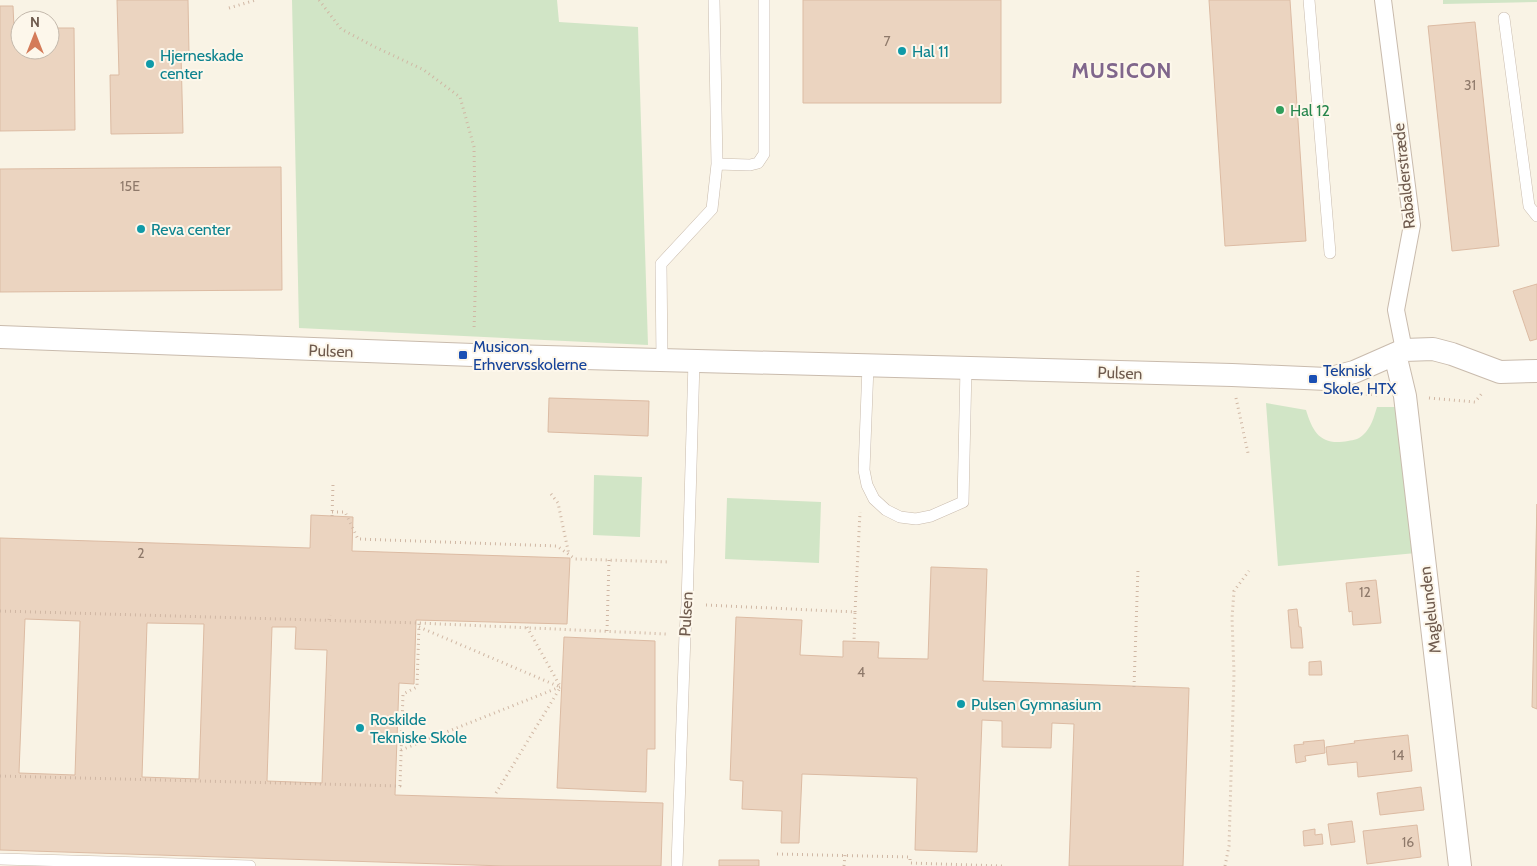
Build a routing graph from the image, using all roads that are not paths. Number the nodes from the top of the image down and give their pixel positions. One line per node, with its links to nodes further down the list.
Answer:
1 (714, 0): 6 (lane)
2 (764, 0): 6 (lane)
3 (1309, 0): 8 (lane)
4 (1383, 0): 10 (street, Rabalderstræde)
5 (1504, 18): 7 (lane)
6 (718, 164): 11 (lane)
7 (1537, 216)
8 (1330, 253)
9 (0, 337): 11 (street, Pulsen)
10 (1400, 352): 14 (street, Pulsen); 15 (street, Pulsen); 19 (street, Maglelunden)
11 (662, 361): 12 (street, Pulsen)
12 (694, 362): 13 (street, Pulsen); 18 (lane, Pulsen)
13 (868, 366): 14 (street, Pulsen); 14 (lane)
14 (966, 368)
15 (1537, 371)
16 (0, 859): 17 (lane)
17 (250, 866)
18 (677, 866)
19 (1460, 866)

